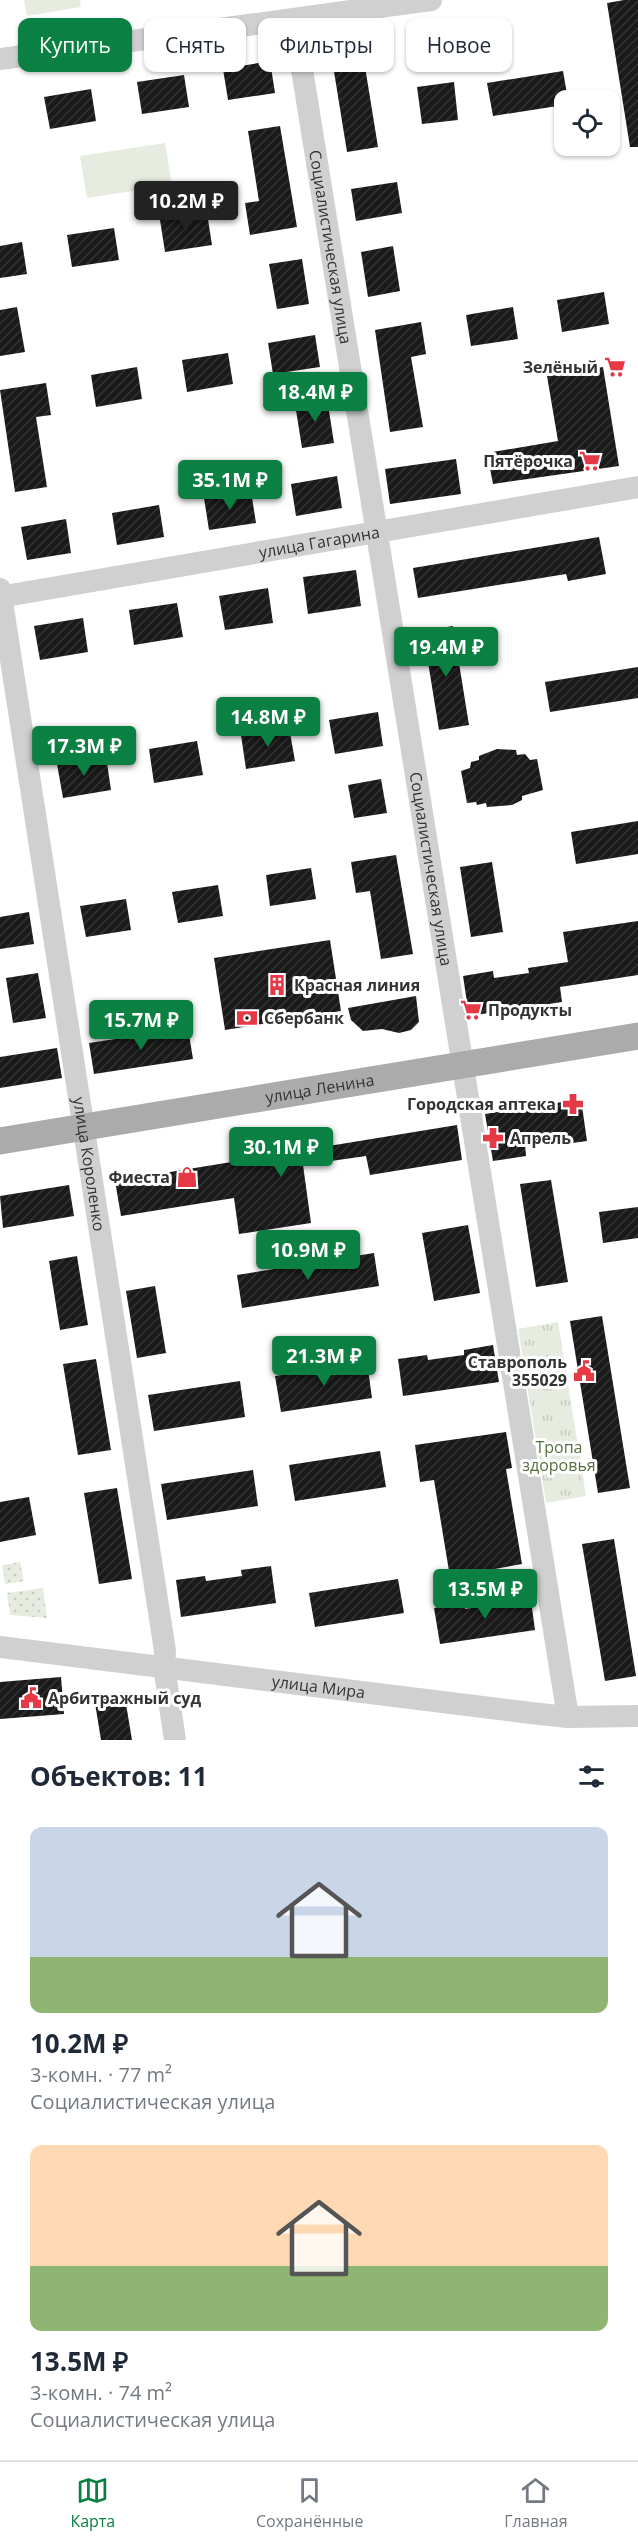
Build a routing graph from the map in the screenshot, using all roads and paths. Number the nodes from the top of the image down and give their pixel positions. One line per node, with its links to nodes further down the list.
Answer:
1 (431, 0): 2 (street)
2 (308, 18)
3 (258, 25): 4 (street)
4 (0, 59)
5 (303, 72): 7 (street, Социалистическая улица)
6 (638, 487): 7 (street, улица Гагарина)
7 (378, 533): 8 (street, улица Гагарина); 10 (street, Социалистическая улица)
8 (0, 594): 11 (street, улица Короленко)
9 (638, 1036): 10 (main road, улица Ленина)
10 (461, 1064): 11 (main road, улица Ленина); 16 (street, Социалистическая улица)
11 (85, 1127): 12 (main road, улица Ленина); 14 (street, улица Короленко)
12 (0, 1141)
13 (0, 1647): 14 (street, улица Мира)
14 (165, 1665): 16 (street, улица Мира); 17 (street, улица Короленко)
15 (638, 1716): 16 (street, улица Мира)
16 (568, 1717)
17 (175, 1740)

